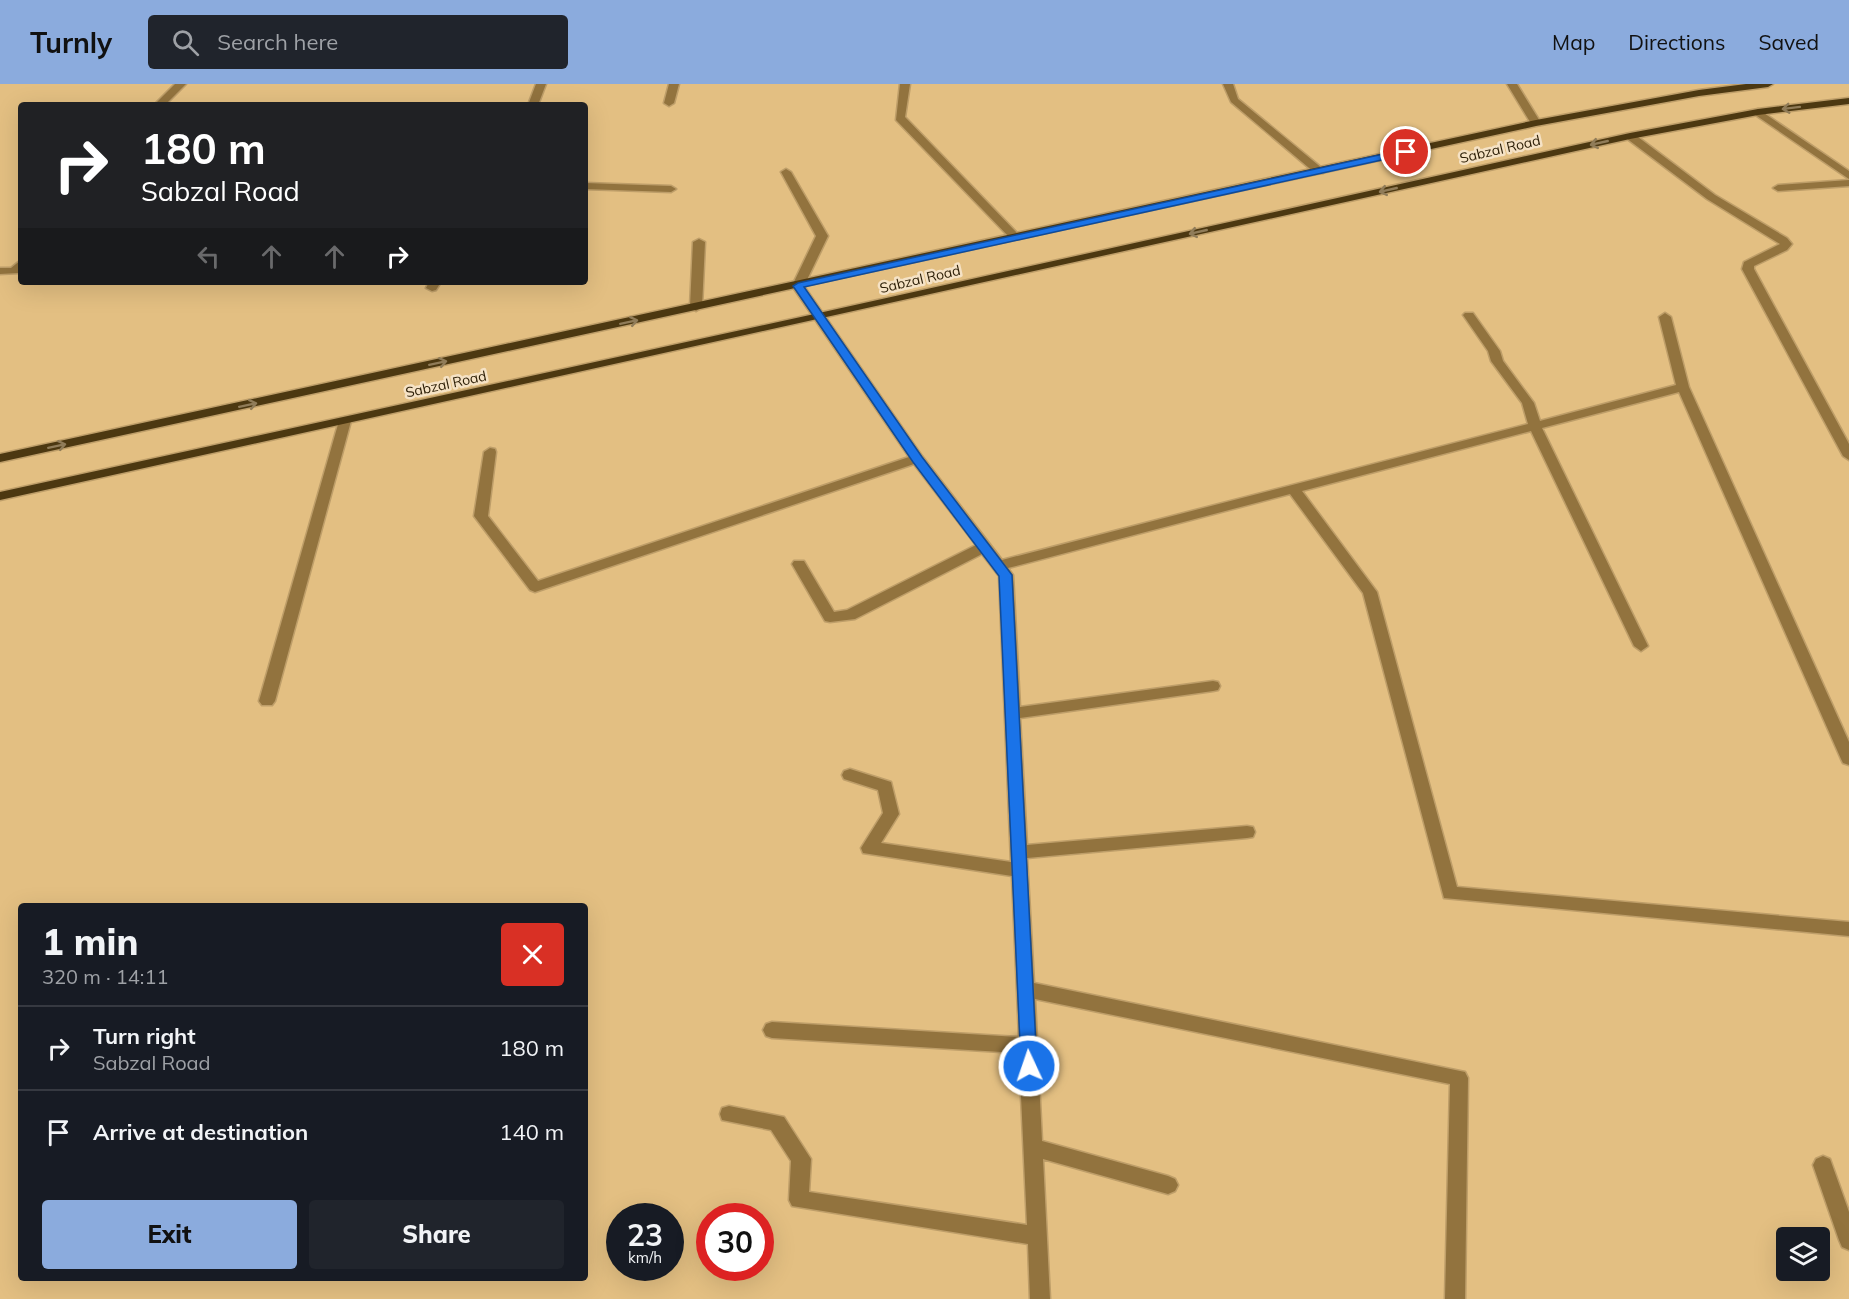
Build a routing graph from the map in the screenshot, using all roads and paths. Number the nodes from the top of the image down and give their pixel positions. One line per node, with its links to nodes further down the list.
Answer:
1 (181, 84): 9 (street)
2 (541, 84): 10 (street)
3 (674, 84): 11 (street)
4 (904, 84): 22 (street)
5 (1228, 84): 15 (street)
6 (1512, 84): 13 (street)
7 (1768, 84): 13 (main road, Sabzal Road)
8 (1849, 101): 12 (main road, Sabzal Road, one-way to 12)
9 (162, 102)
10 (534, 102)
11 (669, 103)
12 (1758, 112): 14 (main road, Sabzal Road); 17 (street)
13 (1536, 123): 15 (main road, Sabzal Road)
14 (1630, 136): 29 (main road, Sabzal Road, one-way to 29); 35 (street)
15 (1319, 171): 22 (main road, Sabzal Road)
16 (786, 172): 26 (street)
17 (1849, 176)
18 (1849, 183): 20 (street)
19 (588, 186): 21 (street)
20 (1778, 188)
21 (670, 189)
22 (1015, 237): 26 (main road, Sabzal Road)
23 (699, 242): 27 (street)
24 (18, 266): 25 (street)
25 (0, 271)
26 (798, 286): 27 (main road, Sabzal Road); 29 (street)
27 (696, 307): 36 (main road, Sabzal Road, one-way to 27)
28 (1469, 315): 33 (street)
29 (819, 317): 32 (main road, Sabzal Road); 37 (street)
30 (1665, 317): 31 (street)
31 (1683, 387): 33 (street); 47 (street)
32 (345, 421): 39 (main road, Sabzal Road); 45 (street)
33 (1535, 426): 38 (street); 43 (street)
34 (490, 452): 37 (street)
35 (1849, 456)
36 (0, 458)
37 (917, 459): 40 (street)
38 (1293, 489): 42 (street); 52 (street)
39 (0, 496)
40 (984, 547): 41 (street); 42 (street)
41 (800, 564)
42 (999, 566): 46 (street)
43 (1641, 646)
44 (1213, 686): 46 (street)
45 (267, 701)
46 (1012, 714): 50 (street)
47 (1849, 759)
48 (850, 775): 51 (street)
49 (1247, 832): 50 (street)
50 (1019, 852): 51 (street)
51 (1019, 870): 53 (street)
52 (1849, 929)
53 (1026, 988): 55 (street); 63 (street)
54 (772, 1030): 55 (street)
55 (1028, 1046): 57 (street)
56 (729, 1114): 60 (street)
57 (1033, 1147): 59 (street); 60 (street)
58 (1823, 1165): 61 (street)
59 (1167, 1185)
60 (1037, 1236): 62 (street)
61 (1849, 1240)
62 (1040, 1299)
63 (1455, 1299)

